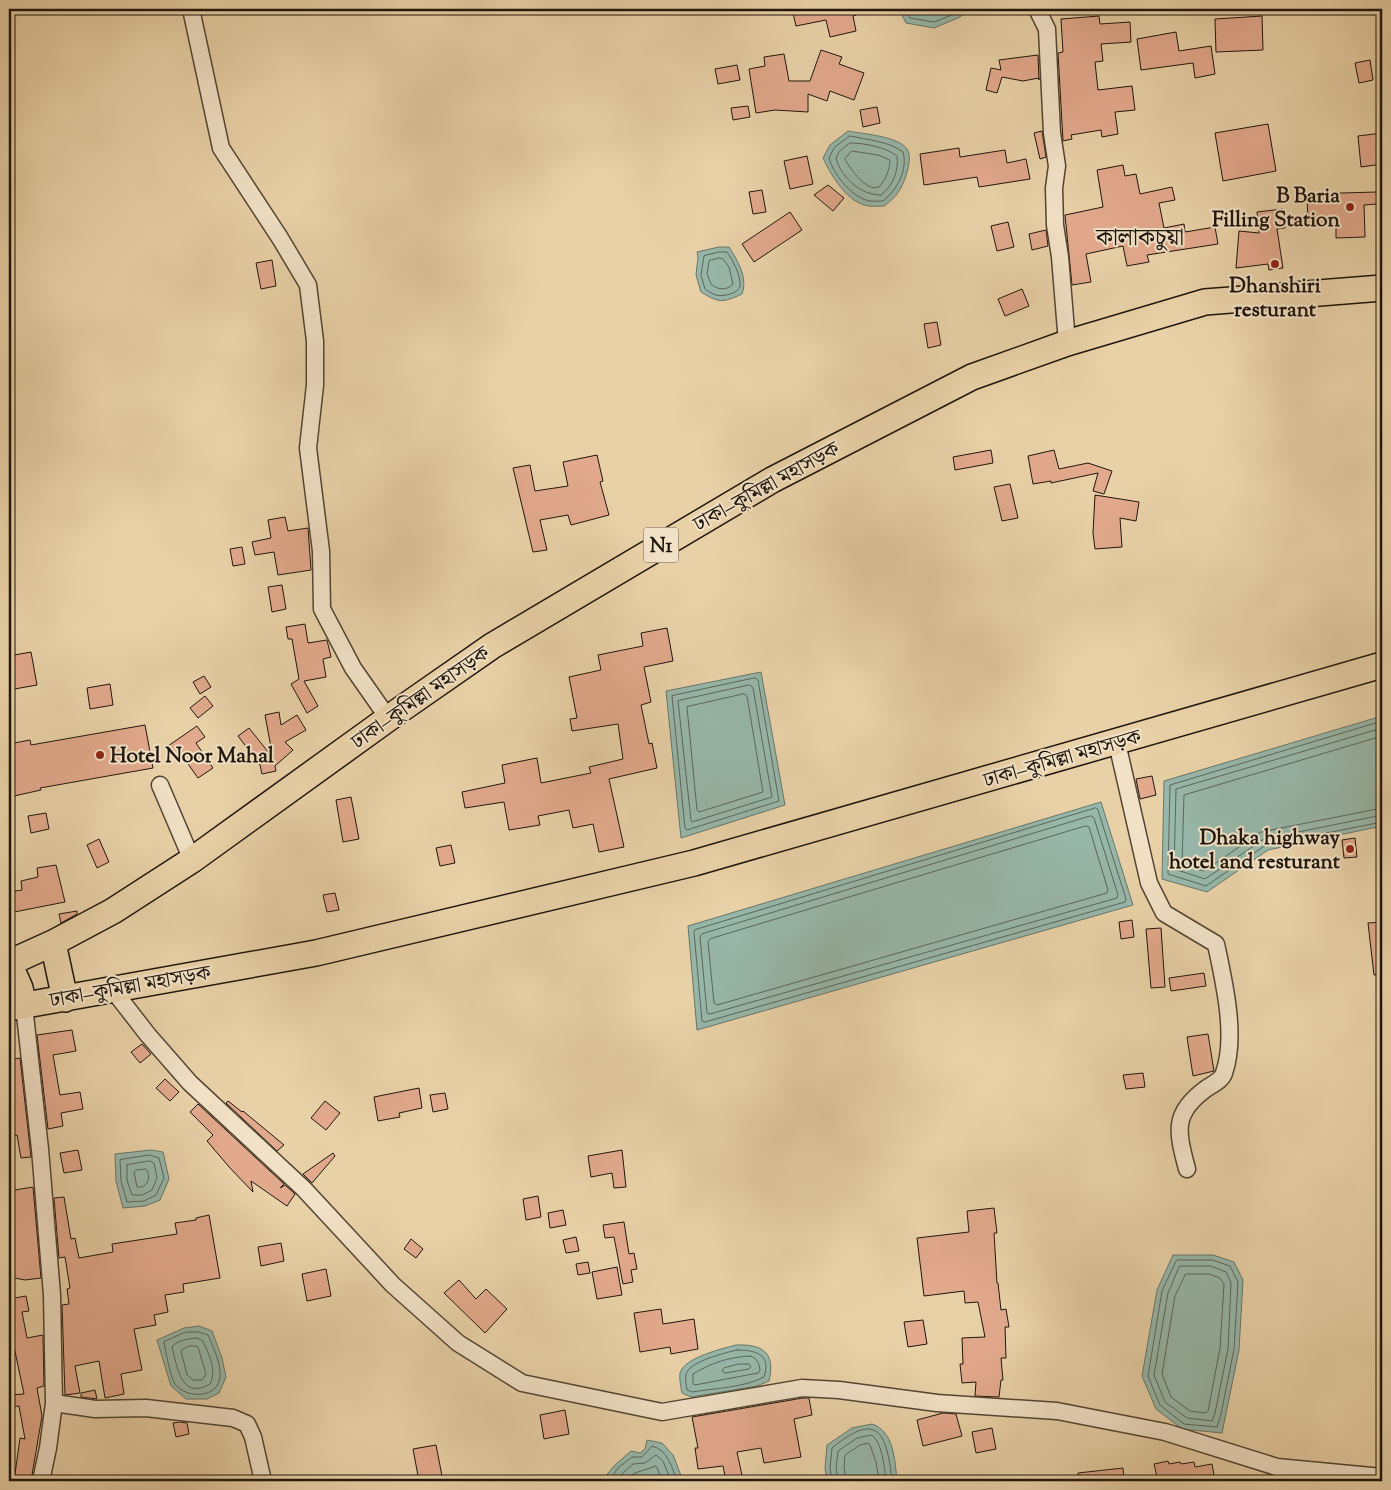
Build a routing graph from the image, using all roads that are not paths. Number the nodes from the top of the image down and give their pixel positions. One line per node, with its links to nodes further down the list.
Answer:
1 (191, 9): 6 (street)
2 (1037, 9): 4 (street)
3 (1382, 288): 4 (highway, ঢাকা–কুমিল্লা মহাসড়ক / N1)
4 (1067, 343): 6 (highway, ঢাকা–কুমিল্লা মহাসড়ক / N1)
5 (1382, 665): 7 (highway, ঢাকা–কুমিল্লা মহাসড়ক)
6 (388, 718): 9 (highway, ঢাকা–কুমিল্লা মহাসড়ক / N1)
7 (1117, 743): 12 (highway, ঢাকা–কুমিল্লা মহাসড়ক); 15 (street)
8 (160, 785): 9 (street)
9 (192, 860): 10 (highway, ঢাকা–কুমিল্লা মহাসড়ক / N1)
10 (53, 943): 11 (highway, ঢাকা–কুমিল্লা মহাসড়ক / N1); 13 (highway)
11 (9, 963): 14 (highway)
12 (113, 990): 13 (highway, ঢাকা–কুমিল্লা মহাসড়ক); 17 (street)
13 (65, 999): 14 (highway, ঢাকা–কুমিল্লা মহাসড়ক)
14 (16, 1007): 16 (street)
15 (1187, 1169)
16 (54, 1403): 18 (street); 19 (street)
17 (1382, 1478)
18 (41, 1481)
19 (263, 1481)

